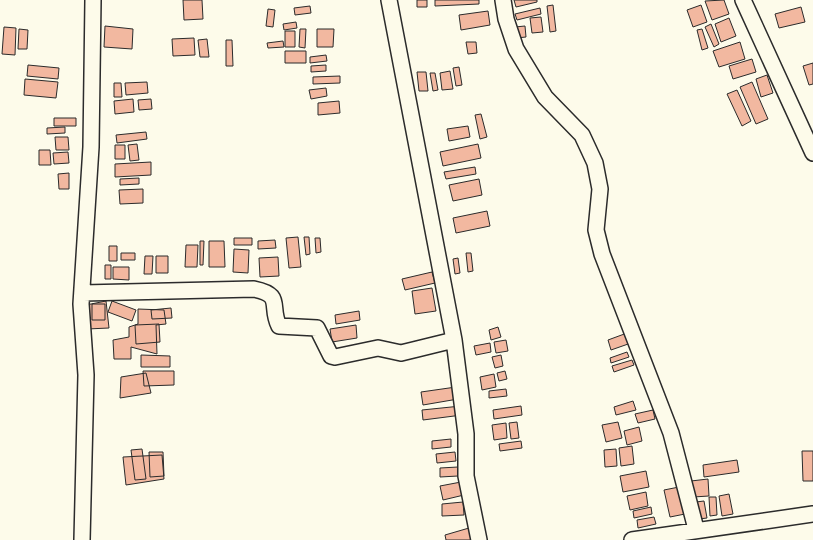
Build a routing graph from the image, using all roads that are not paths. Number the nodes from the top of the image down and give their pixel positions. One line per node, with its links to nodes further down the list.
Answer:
1 (93, 0): 6 (street)
2 (389, 0): 7 (street)
3 (503, 0): 9 (street)
4 (743, 0): 5 (street)
5 (813, 153)
6 (82, 292): 7 (street); 10 (street)
7 (454, 340): 11 (street)
8 (813, 514): 9 (street)
9 (696, 530): 12 (street)
10 (82, 540)
11 (478, 540)
12 (632, 540)

